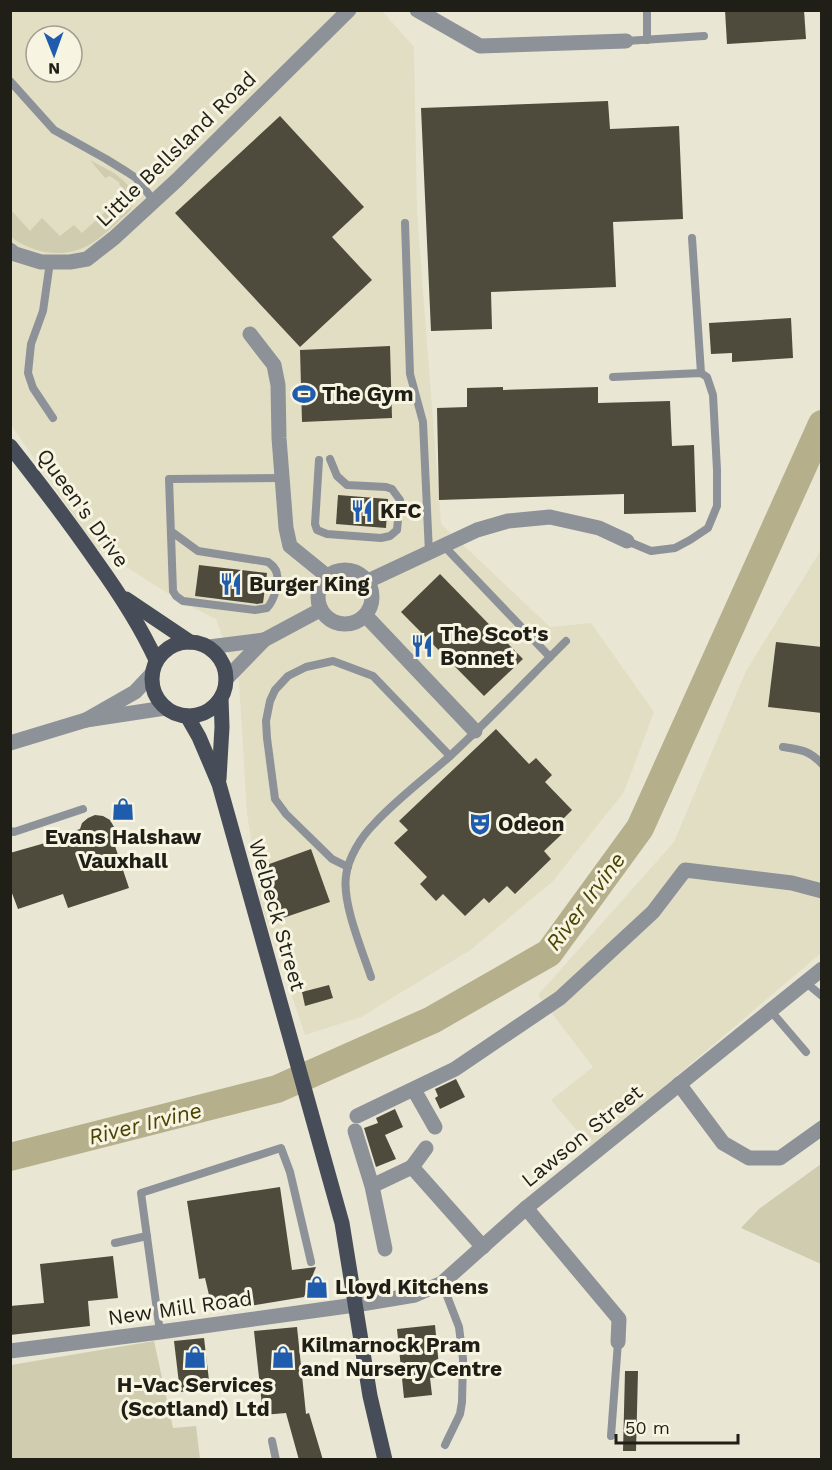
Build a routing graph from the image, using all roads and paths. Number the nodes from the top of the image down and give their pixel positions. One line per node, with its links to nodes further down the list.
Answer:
1 (349, 10): 8 (street, Little Bellsland Road)
2 (417, 10): 6 (street)
3 (647, 10): 5 (lane)
4 (705, 36): 5 (lane)
5 (647, 40): 6 (lane)
6 (626, 41)
7 (10, 81): 8 (lane)
8 (154, 201): 12 (street, Little Bellsland Road)
9 (405, 223): 24 (lane)
10 (692, 238): 14 (lane)
11 (12, 254): 12 (street, Little Bellsland Road)
12 (50, 262): 16 (lane)
13 (250, 334): 20 (street)
14 (701, 373): 15 (lane); 22 (lane)
15 (613, 377)
16 (53, 418)
17 (10, 446): 27 (main road, Queen's Drive)
18 (330, 459): 19 (lane)
19 (319, 460)
20 (282, 478): 21 (lane); 25 (street)
21 (172, 532): 21 (lane)
22 (627, 541): 23 (street)
23 (444, 546): 24 (street); 34 (lane)
24 (429, 553): 26 (street)
25 (327, 576): 26 (street); 28 (street)
26 (368, 581): 29 (street)
27 (121, 596): 32 (main road, Queen's Drive); 35 (main road, Queen's Drive)
28 (320, 610): 29 (street); 30 (street)
29 (366, 616): 41 (street)
30 (264, 640): 33 (street); 36 (street)
31 (566, 641): 34 (lane)
32 (190, 642): 33 (main road); 35 (main road)
33 (208, 647): 36 (main road)
34 (550, 657): 41 (lane)
35 (154, 668): 38 (main road); 40 (street)
36 (226, 679): 37 (main road)
37 (221, 698): 39 (main road); 46 (main road, Welbeck Street)
38 (165, 708): 39 (main road); 40 (street)
39 (187, 716): 46 (main road, Welbeck Street)
40 (86, 720): 42 (street)
41 (475, 731): 44 (lane)
42 (10, 743)
43 (783, 747): 45 (lane)
44 (450, 756): 49 (lane); 49 (lane)
45 (822, 764)
46 (219, 784): 71 (main road, Welbeck Street)
47 (83, 809): 48 (lane)
48 (10, 831)
49 (348, 867): 52 (lane)
50 (822, 891): 58 (street)
51 (822, 969): 53 (street, Lawson Street)
52 (371, 977)
53 (806, 982): 54 (lane); 55 (street, Lawson Street)
54 (822, 996)
55 (770, 1010): 56 (lane); 57 (street, Lawson Street)
56 (806, 1052)
57 (679, 1084): 60 (street); 64 (street, Lawson Street)
58 (414, 1090): 59 (street); 63 (street)
59 (435, 1127)
60 (822, 1128)
61 (426, 1148): 62 (street)
62 (412, 1167): 63 (street); 67 (street)
63 (372, 1186): 68 (street)
64 (526, 1208): 67 (street, Lawson Street); 73 (street)
65 (147, 1236): 66 (lane); 69 (lane); 72 (lane)
66 (115, 1243)
67 (483, 1247): 70 (street, Lawson Street)
68 (385, 1249)
69 (311, 1262)
70 (442, 1283): 71 (street, Lawson Street); 77 (lane)
71 (355, 1305): 72 (street, New Mill Road); 79 (main road)
72 (160, 1332): 74 (street, New Mill Road)
73 (618, 1342): 75 (lane)
74 (10, 1351)
75 (611, 1436)
76 (272, 1441): 78 (lane)
77 (445, 1445)
78 (276, 1460)
79 (385, 1460)

